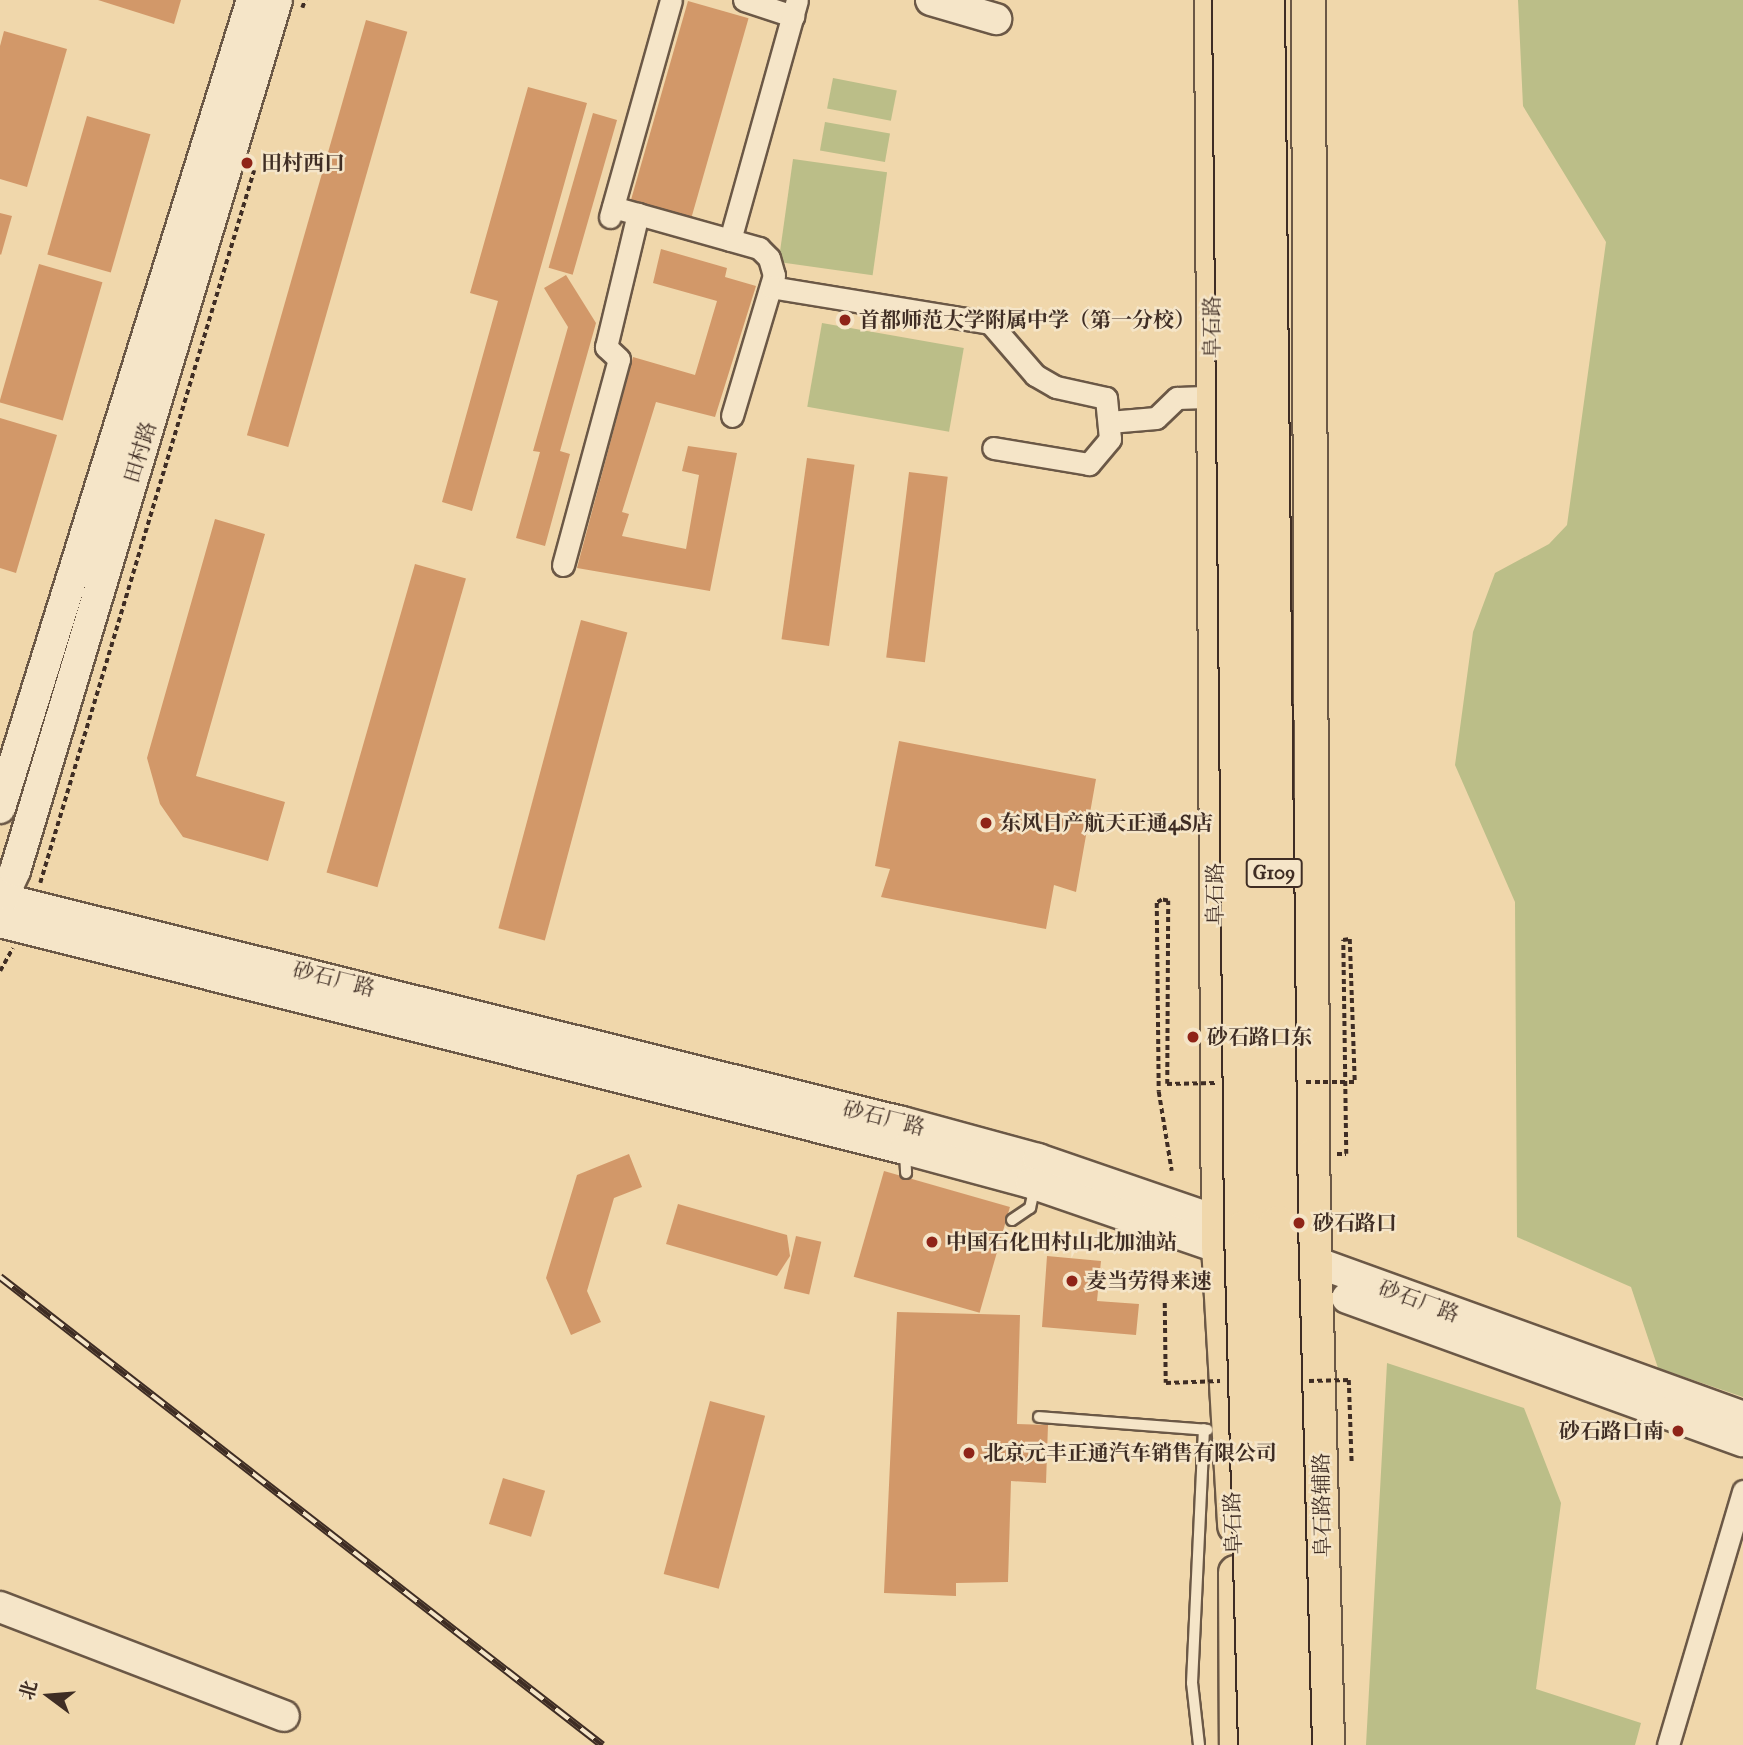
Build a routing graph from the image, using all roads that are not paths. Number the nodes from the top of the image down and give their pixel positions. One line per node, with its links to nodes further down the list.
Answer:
1 (252, 0): 20 (street, 田村路)
2 (277, 0): 21 (street, 田村路)
3 (671, 0): 12 (street)
4 (744, 0): 10 (street)
5 (931, 0): 11 (street)
6 (1211, 0): 15 (main road, 阜石路)
7 (1231, 0): 35 (highway, 阜石路 / G109, bridge)
8 (1265, 0): 36 (highway, G109, bridge)
9 (1308, 0): 25 (main road)
10 (795, 8): 13 (street)
11 (996, 19)
12 (638, 214): 13 (street); 19 (street)
13 (730, 240): 14 (street)
14 (771, 287): 16 (street); 17 (street)
15 (1212, 397): 17 (street); 24 (main road, 阜石路)
16 (732, 416)
17 (1109, 422): 18 (street)
18 (993, 448)
19 (563, 565)
20 (0, 808)
21 (0, 905): 22 (street, 砂石厂路); 24 (street, 砂石厂路)
22 (1035, 1185): 23 (lane); 24 (street, 砂石厂路)
23 (1012, 1220)
24 (1218, 1232): 25 (street, 砂石厂路); 28 (main road, 阜石路)
25 (1317, 1276): 26 (street, 砂石厂路); 29 (street, 砂石厂路); 37 (main road, 阜石路辅路)
26 (1743, 1417)
27 (1039, 1418): 28 (lane)
28 (1216, 1430): 33 (lane); 34 (main road, 阜石路)
29 (1743, 1441)
30 (1743, 1491): 38 (street)
31 (0, 1607): 32 (street)
32 (284, 1716)
33 (1199, 1745)
34 (1236, 1745)
35 (1258, 1745)
36 (1292, 1745)
37 (1327, 1745)
38 (1668, 1745)

